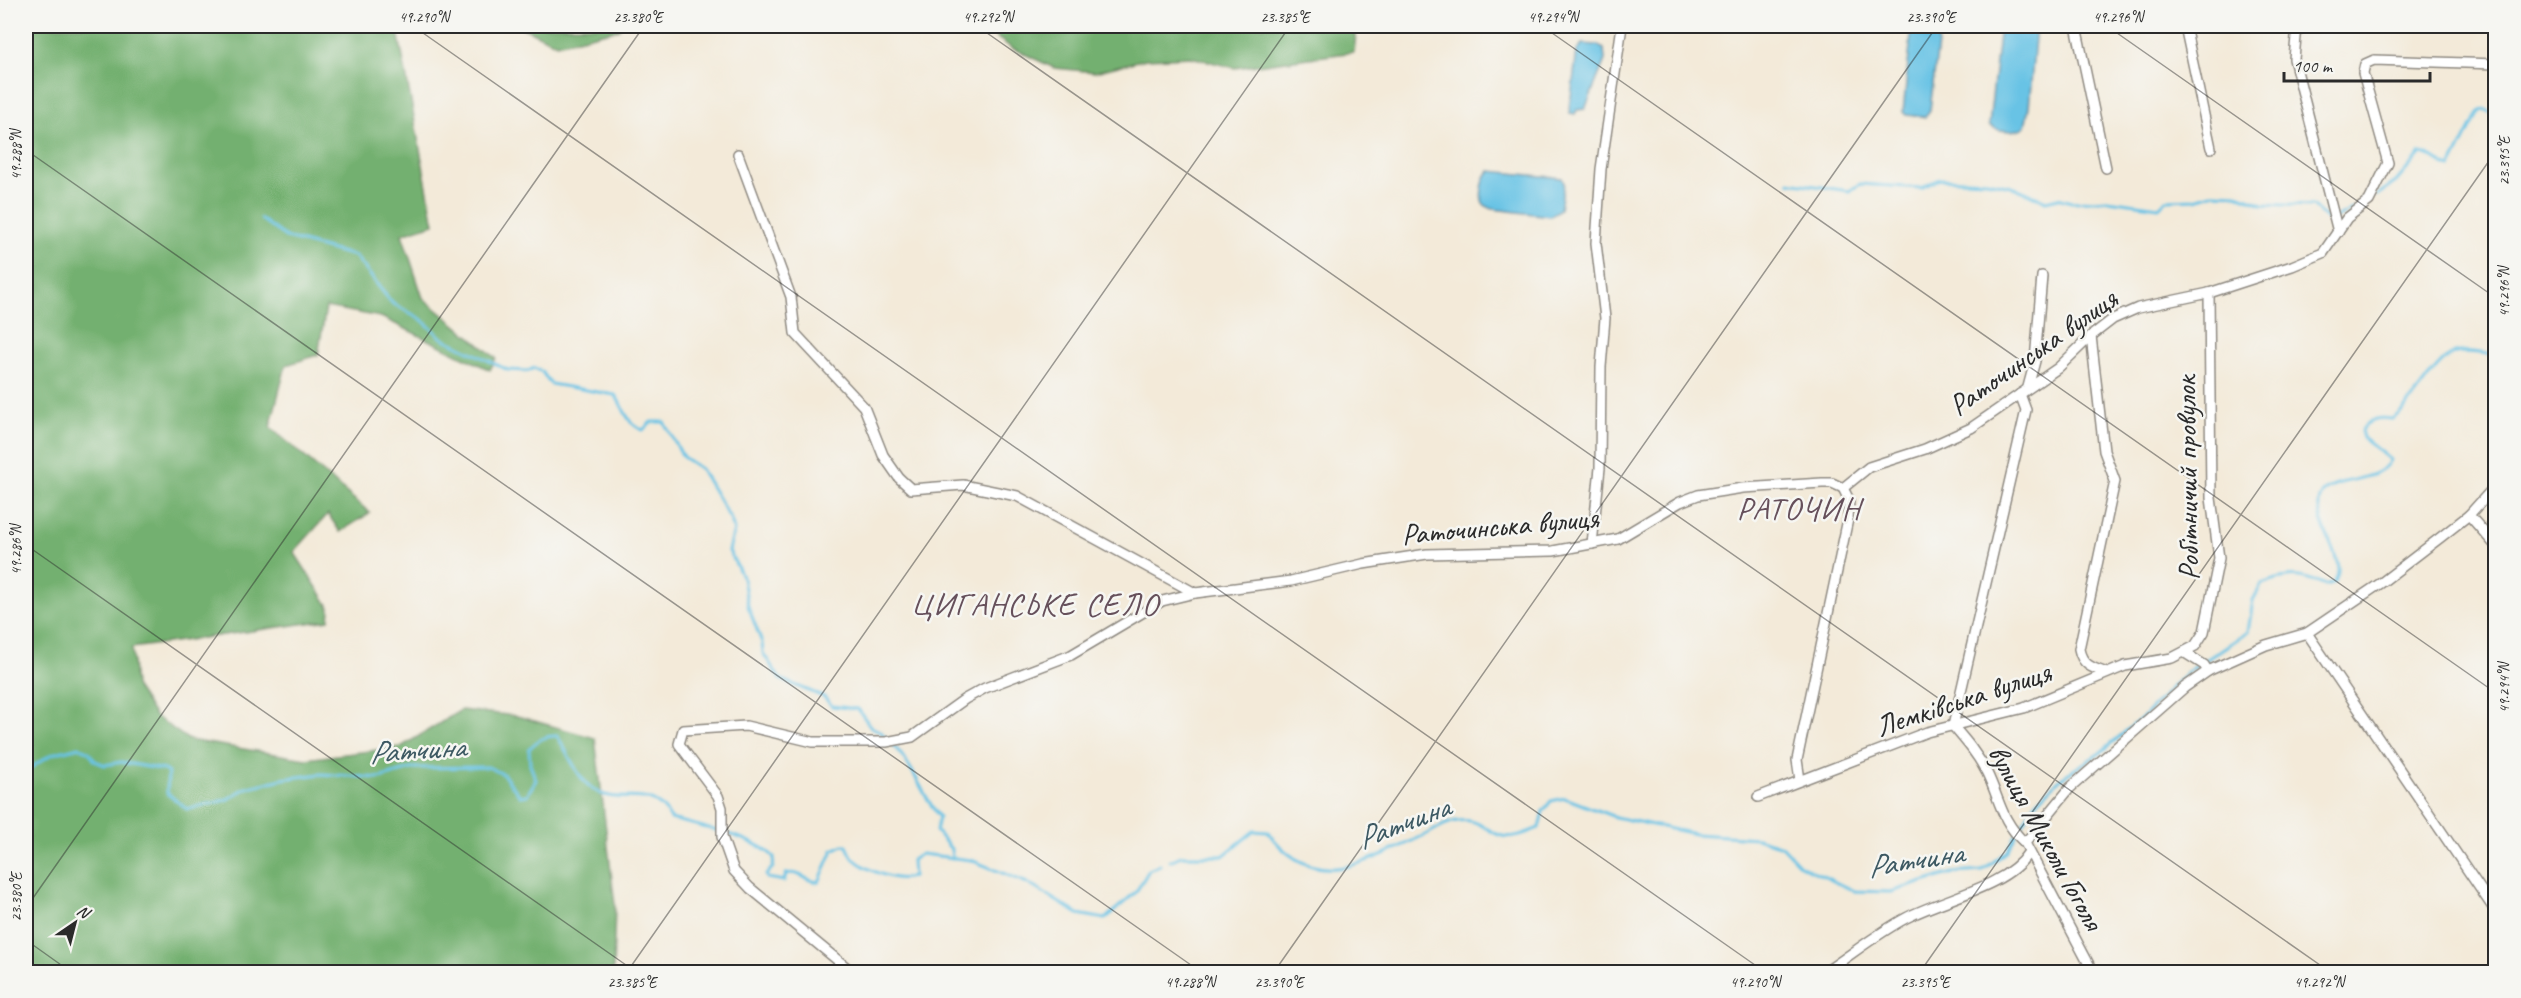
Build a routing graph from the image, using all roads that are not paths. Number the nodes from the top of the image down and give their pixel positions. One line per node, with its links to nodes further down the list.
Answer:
1 (1622, 26): 18 (street)
2 (2076, 26): 8 (street)
3 (2185, 26): 6 (street)
4 (2297, 26): 9 (street)
5 (2496, 64): 9 (street, Раточинська вулиця)
6 (2211, 148)
7 (738, 154): 20 (street)
8 (2106, 168)
9 (2338, 232): 11 (street, Раточинська вулиця)
10 (2042, 276): 13 (street)
11 (2209, 293): 12 (street, Раточинська вулиця); 22 (street, Робітничий провулок)
12 (2091, 336): 13 (street, Раточинська вулиця); 24 (street)
13 (2028, 387): 14 (street, Раточинська вулиця)
14 (2020, 394): 16 (street, Раточинська вулиця); 25 (street)
15 (2496, 485): 17 (street)
16 (1843, 488): 18 (street, Раточинська вулиця); 26 (street)
17 (2469, 515): 19 (street); 21 (street)
18 (1592, 544): 20 (street, Раточинська вулиця)
19 (2496, 546)
20 (1195, 592): 31 (street, Раточинська вулиця)
21 (2307, 633): 23 (street); 30 (street)
22 (2185, 653): 23 (street); 24 (street, Лемківська вулиця)
23 (2206, 668): 28 (street)
24 (2107, 674): 25 (street, Лемківська вулиця)
25 (1953, 726): 26 (street, Лемківська вулиця); 28 (street, вулиця Миколи Гоголя)
26 (1800, 780): 27 (street, Лемківська вулиця)
27 (1758, 796)
28 (2021, 840): 29 (street, вулиця Миколи Гоголя)
29 (2028, 853): 32 (street); 33 (street, вулиця Миколи Гоголя)
30 (2496, 912)
31 (852, 972)
32 (1825, 972)
33 (2093, 972)

